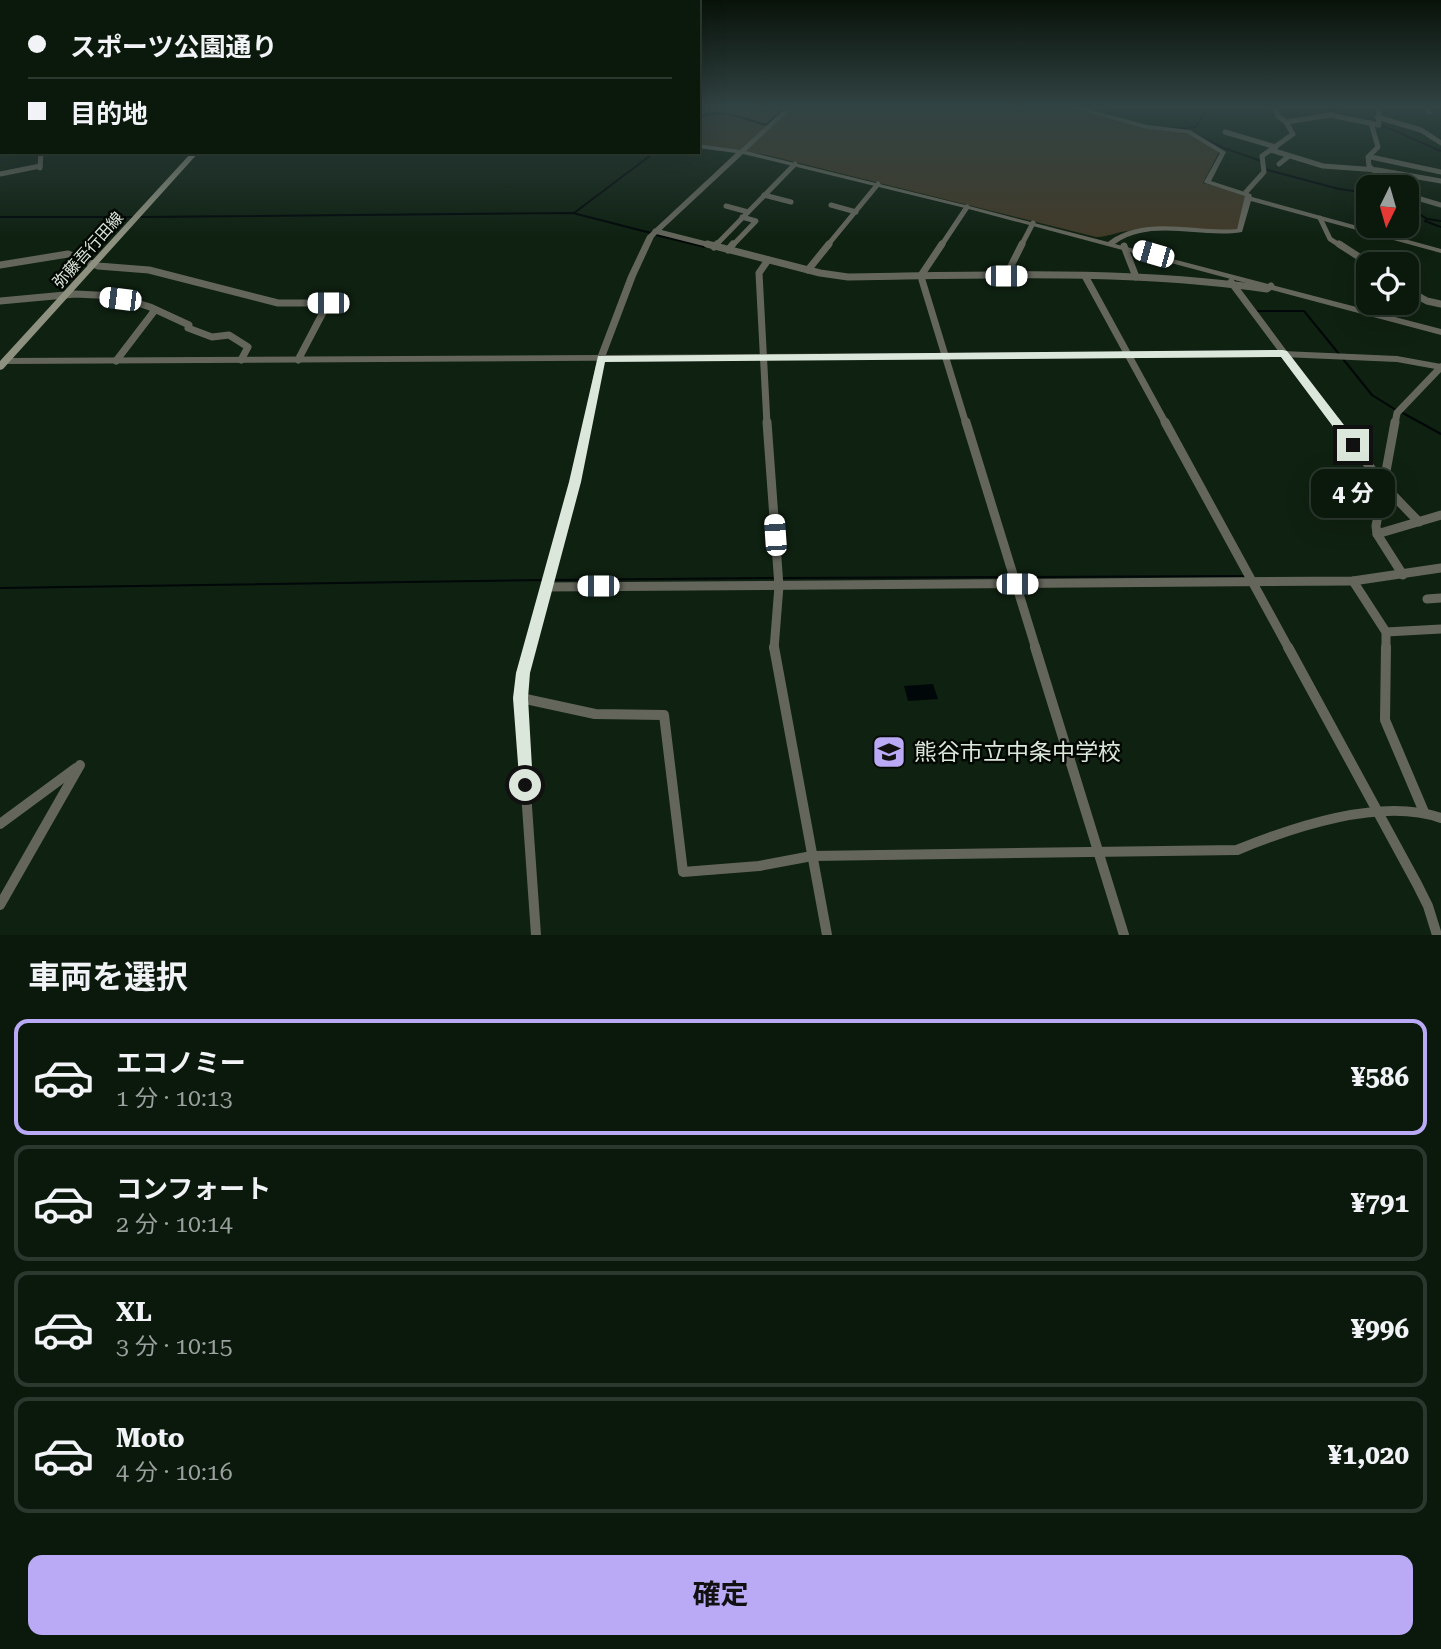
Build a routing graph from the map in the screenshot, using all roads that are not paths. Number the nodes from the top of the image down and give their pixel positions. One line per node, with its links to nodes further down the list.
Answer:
1 (723, 150): 7 (street)
2 (743, 150): 7 (street)
3 (1219, 150): 21 (street)
4 (1271, 150): 21 (street)
5 (1276, 150): 10 (street)
6 (1376, 150): 11 (street)
7 (740, 152): 12 (street); 32 (street)
8 (41, 154): 16 (street)
9 (194, 154): 40 (main road, 弥藤吾行田線)
10 (1289, 156): 13 (street); 14 (street)
11 (1371, 157): 14 (street); 15 (street)
12 (795, 163): 19 (street); 20 (street)
13 (1279, 164)
14 (1373, 169): 17 (street); 18 (street)
15 (1441, 172)
16 (0, 174)
17 (1379, 175)
18 (1441, 181)
19 (878, 184): 27 (street); 28 (street)
20 (764, 195): 23 (street); 29 (street)
21 (1247, 195): 30 (street); 33 (street)
22 (1419, 200): 25 (street)
23 (791, 202)
24 (831, 205): 28 (street)
25 (1441, 205)
26 (726, 206): 29 (street)
27 (967, 206): 31 (street); 43 (street)
28 (856, 212): 42 (street)
29 (745, 215): 35 (street); 36 (street)
30 (1320, 218): 37 (street); 38 (street)
31 (1033, 223): 33 (street); 44 (street)
32 (655, 231): 35 (street); 59 (street)
33 (1111, 243): 34 (street)
34 (1124, 246): 46 (street); 48 (street)
35 (714, 247): 36 (street)
36 (728, 250): 39 (street)
37 (1441, 251)
38 (1356, 255)
39 (768, 260): 42 (street); 58 (street)
40 (94, 264): 41 (street); 49 (main road, 弥藤吾行田線); 61 (street)
41 (0, 265)
42 (808, 270): 43 (street)
43 (922, 276): 44 (street); 57 (street)
44 (1006, 276): 45 (street)
45 (1085, 276): 46 (street); 56 (street)
46 (1136, 277): 47 (street)
47 (1230, 282): 48 (street); 55 (street)
48 (1271, 286): 54 (street)
49 (66, 295): 51 (street); 53 (street); 63 (main road, 弥藤吾行田線)
50 (1419, 297): 52 (street)
51 (0, 301)
52 (1441, 304)
53 (155, 310): 60 (street); 62 (street)
54 (1441, 332)
55 (1283, 354): 56 (street); 64 (street); 65 (street)
56 (1127, 355): 57 (street); 74 (street)
57 (948, 356): 58 (street); 75 (street)
58 (762, 357): 59 (street); 76 (street)
59 (601, 358): 61 (street); 77 (street)
60 (240, 360): 61 (street); 62 (street)
61 (298, 360)
62 (116, 361): 63 (street)
63 (2, 363)
64 (1441, 367): 65 (street)
65 (1385, 487): 67 (street); 68 (street)
66 (1441, 515): 67 (street)
67 (1419, 522): 68 (street)
68 (1377, 534): 71 (street)
69 (1441, 568): 70 (street)
70 (1430, 570): 71 (street); 72 (street)
71 (1403, 575): 73 (street)
72 (1441, 579)
73 (1353, 581): 74 (street); 81 (street)
74 (1252, 582): 75 (street); 84 (street)
75 (1017, 584): 76 (street); 87 (street)
76 (779, 586): 77 (street); 88 (street)
77 (546, 587): 82 (street)
78 (1441, 598): 79 (street)
79 (1427, 599)
80 (1441, 629): 81 (street)
81 (1386, 632): 83 (street)
82 (521, 698): 88 (street); 90 (street)
83 (1424, 812): 84 (street); 85 (street)
84 (1378, 813): 87 (street); 93 (street)
85 (1441, 818)
86 (0, 824): 89 (street)
87 (1099, 853): 88 (street); 92 (street)
88 (812, 856): 91 (street)
89 (0, 905)
90 (536, 935)
91 (827, 935)
92 (1124, 935)
93 (1437, 935)

